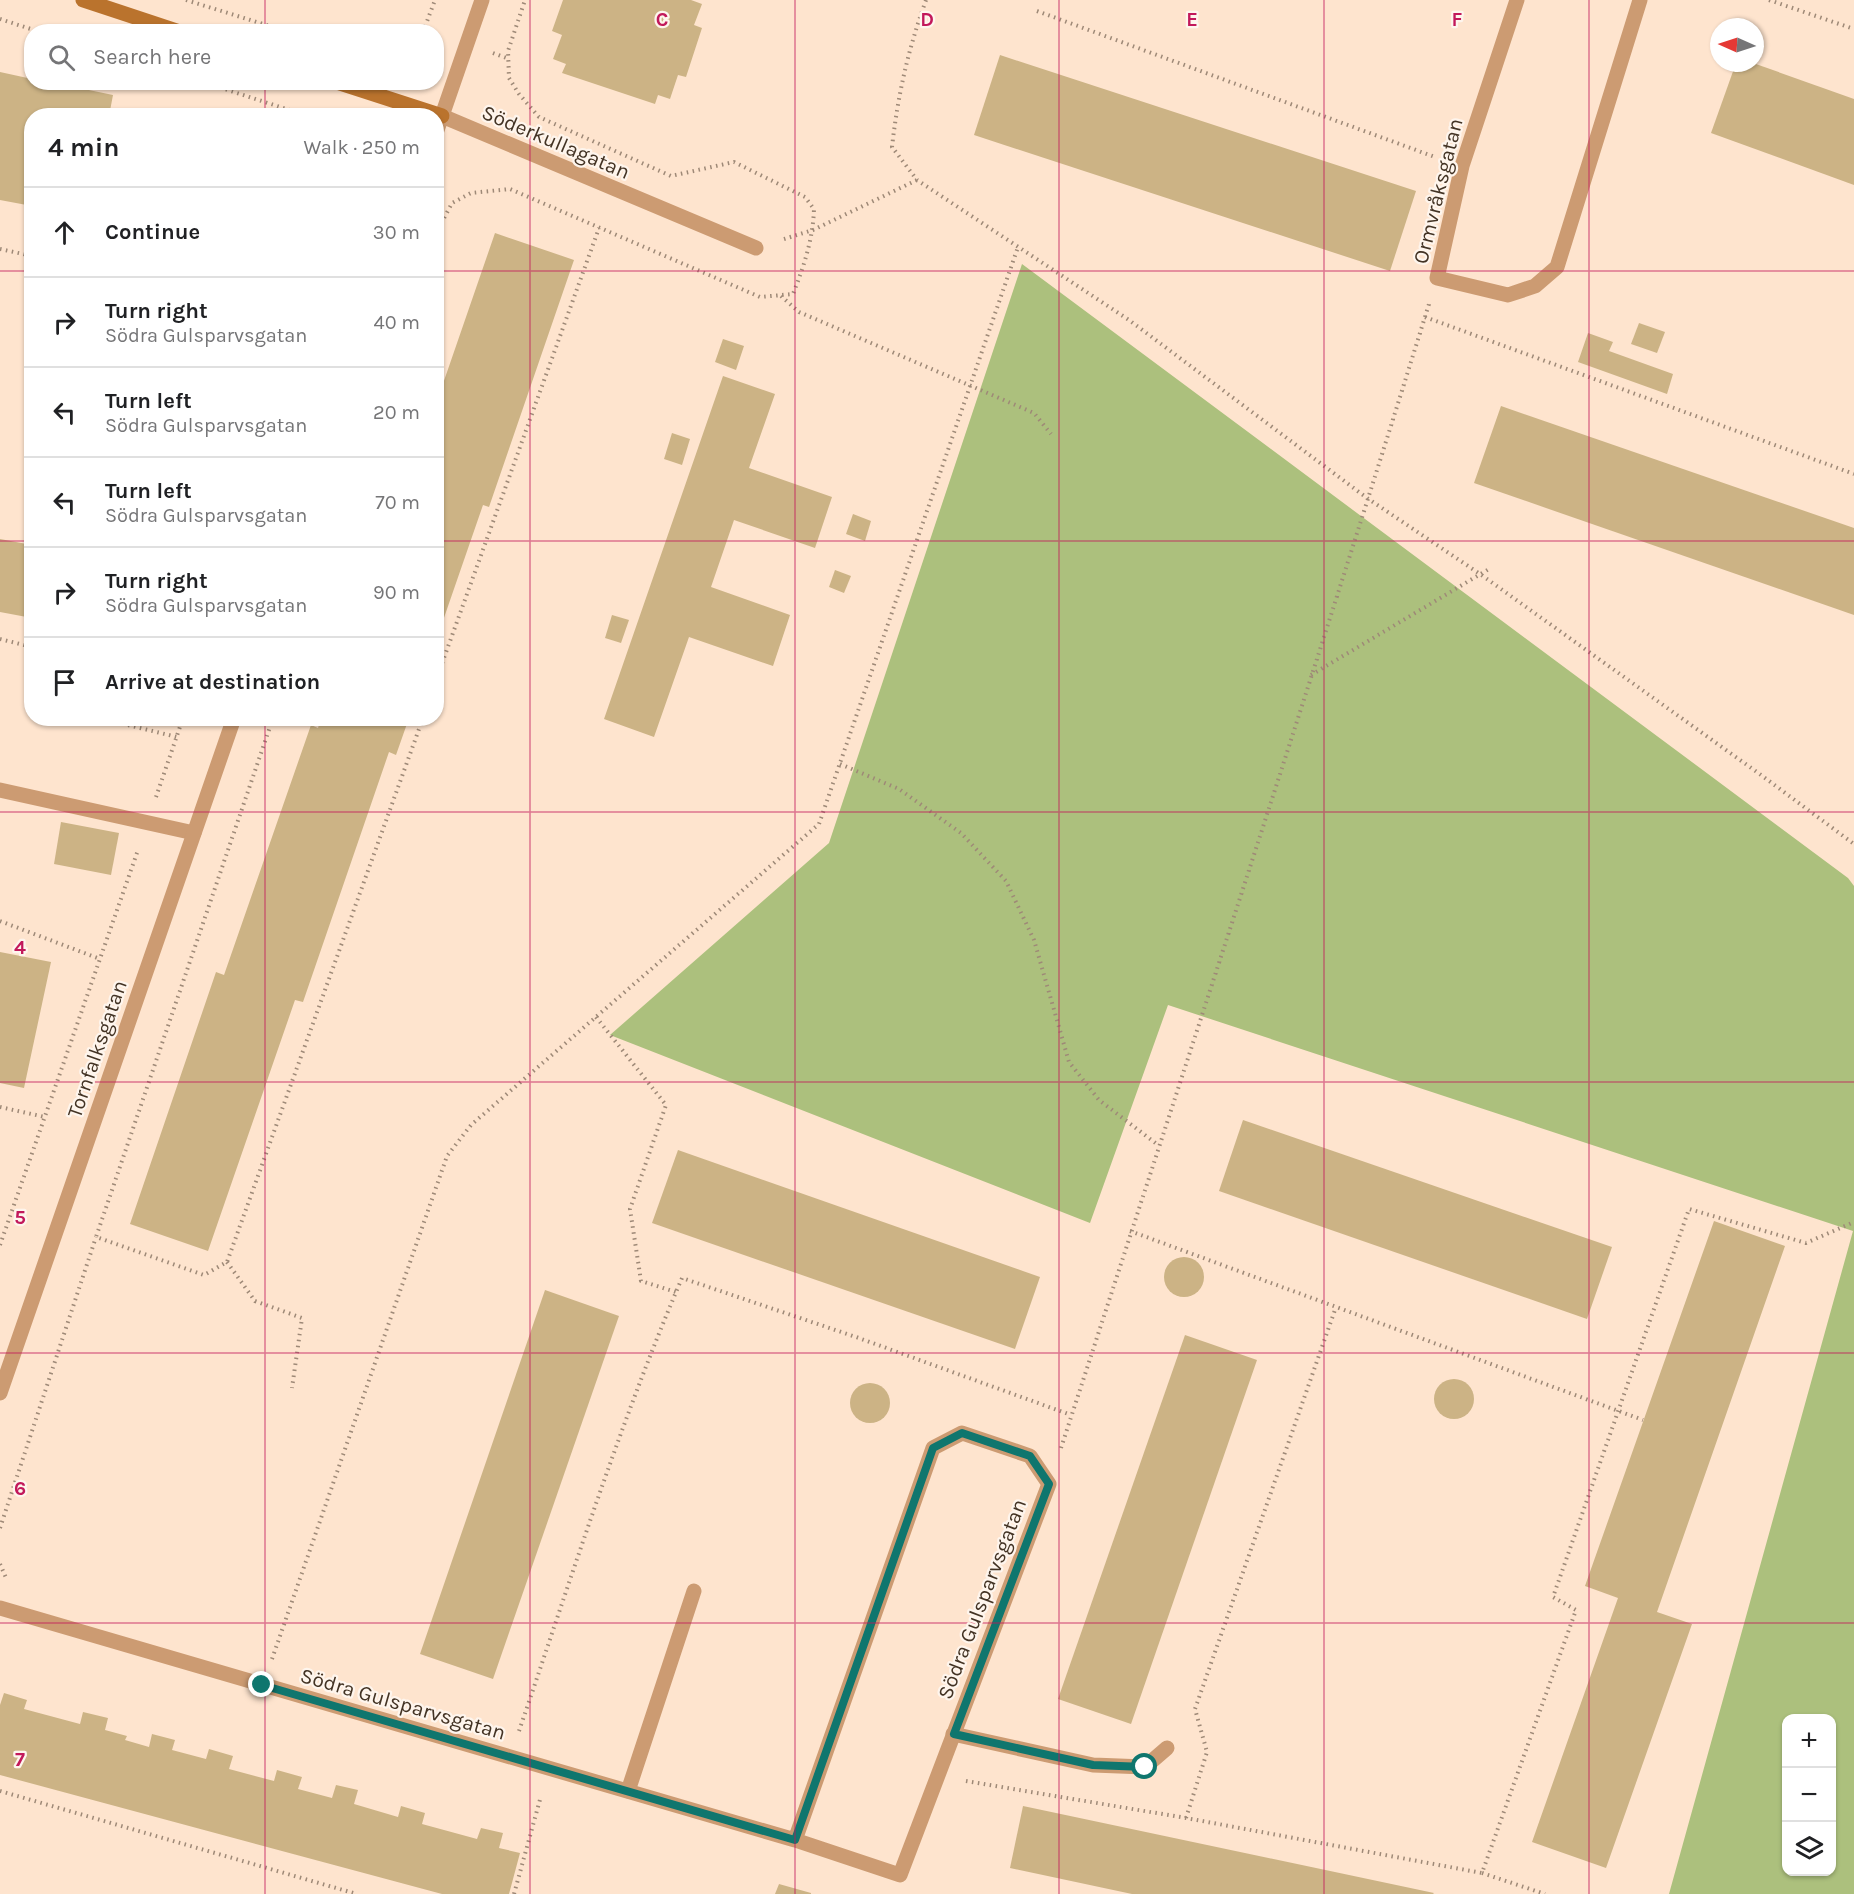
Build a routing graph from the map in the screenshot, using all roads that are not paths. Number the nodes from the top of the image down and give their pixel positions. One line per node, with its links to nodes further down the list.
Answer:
1 (83, 0): 5 (street)
2 (482, 0): 8 (street)
3 (1517, 0): 4 (street, Ormvråksgatan)
4 (1640, 0)
5 (156, 24)
6 (362, 90): 7 (street, Söderkullagatan)
7 (417, 108)
8 (444, 110)
9 (444, 117): 10 (street, Söderkullagatan)
10 (756, 248)
11 (231, 726): 13 (street, Tornfalksgatan)
12 (0, 790): 13 (street)
13 (194, 833): 14 (street, Tornfalksgatan)
14 (0, 1393)
15 (694, 1591): 19 (street)
16 (0, 1608): 19 (street, Södra Gulsparvsgatan)
17 (954, 1734): 18 (street); 20 (street, Södra Gulsparvsgatan); 20 (street, Södra Gulsparvsgatan)
18 (1167, 1748)
19 (628, 1791): 20 (street, Södra Gulsparvsgatan)
20 (795, 1840)

